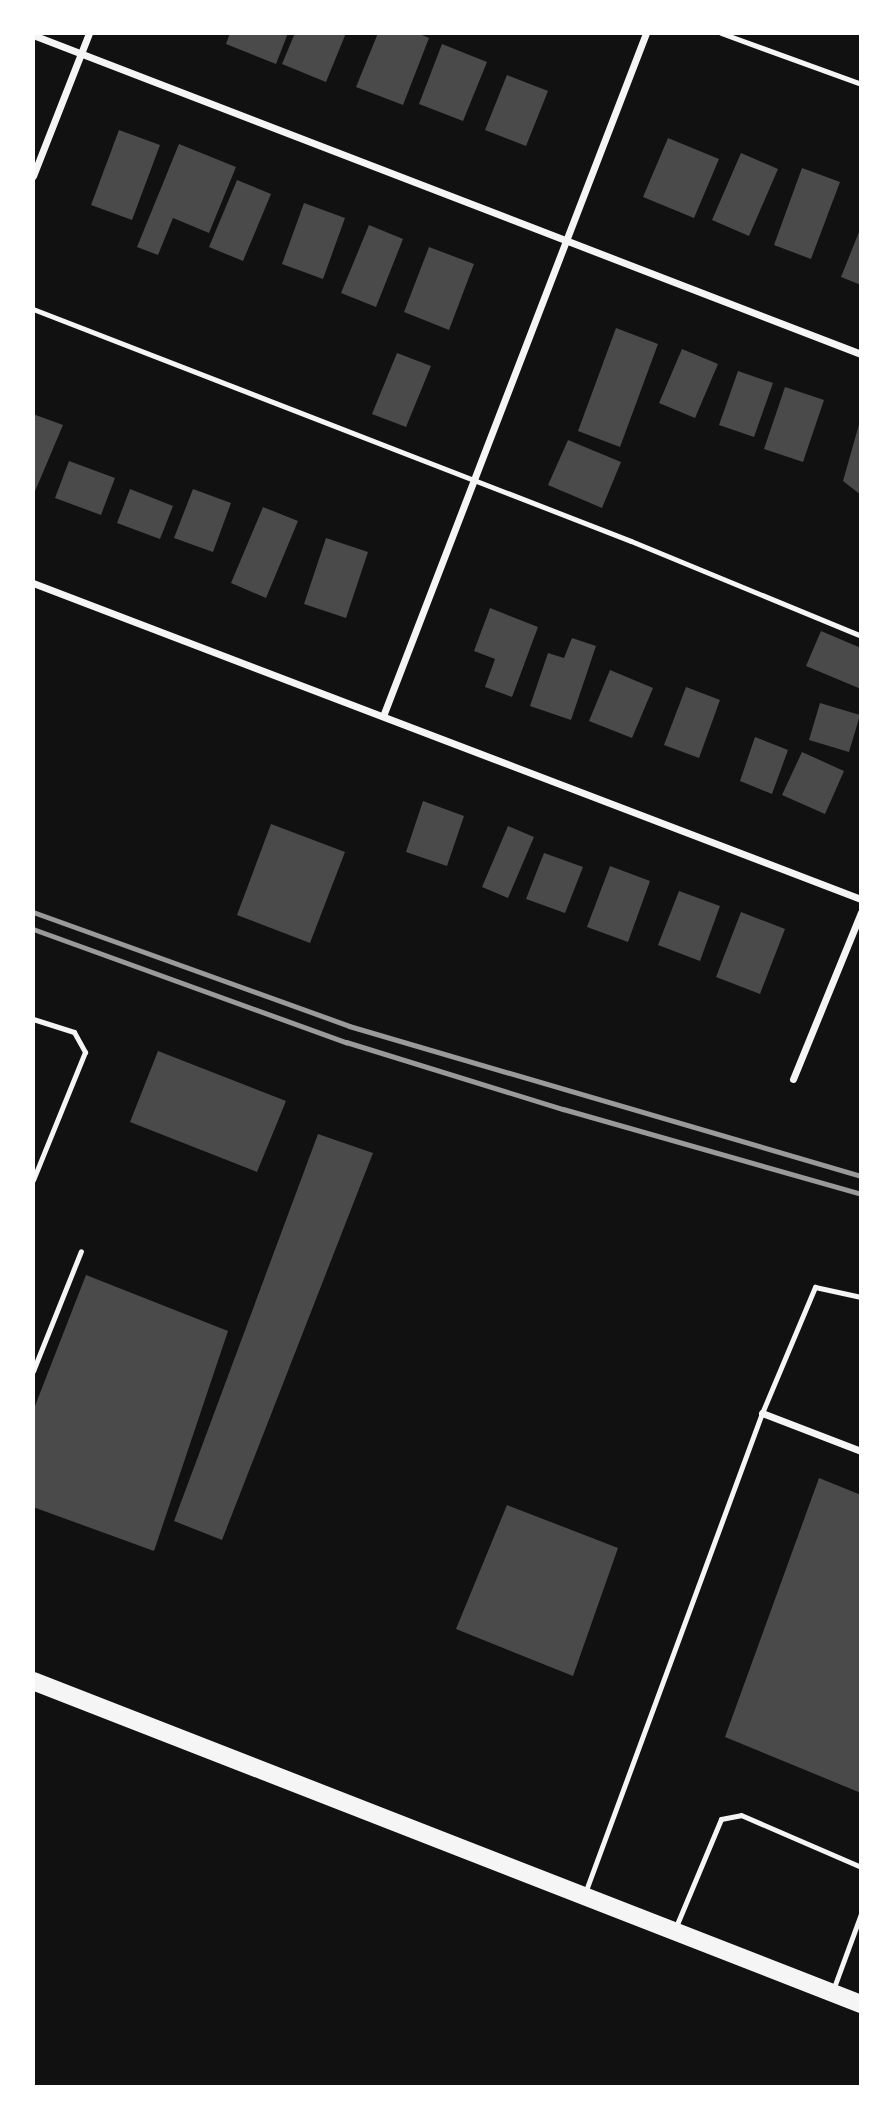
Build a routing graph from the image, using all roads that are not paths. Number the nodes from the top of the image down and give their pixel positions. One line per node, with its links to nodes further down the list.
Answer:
1 (89, 33): 5 (street)
2 (646, 33): 8 (street)
3 (721, 33): 6 (lane)
4 (33, 35): 5 (street)
5 (81, 53): 7 (street); 8 (street)
6 (861, 84)
7 (33, 176)
8 (566, 240): 10 (street); 11 (street)
9 (33, 309): 11 (lane)
10 (861, 354)
11 (474, 480): 13 (lane); 14 (street)
12 (33, 583): 14 (street)
13 (861, 636)
14 (383, 716): 15 (street)
15 (861, 899)
16 (861, 912): 18 (street)
17 (33, 1019): 19 (lane)
18 (793, 1079)
19 (33, 1180)
20 (81, 1251): 22 (lane)
21 (861, 1297): 23 (lane)
22 (33, 1371)
23 (762, 1413): 24 (street); 27 (lane)
24 (861, 1451)
25 (33, 1681): 27 (main road)
26 (861, 1867): 29 (lane)
27 (584, 1896): 29 (main road)
28 (861, 1914): 30 (lane)
29 (674, 1931): 30 (main road)
30 (832, 1993): 31 (main road)
31 (861, 2004)

